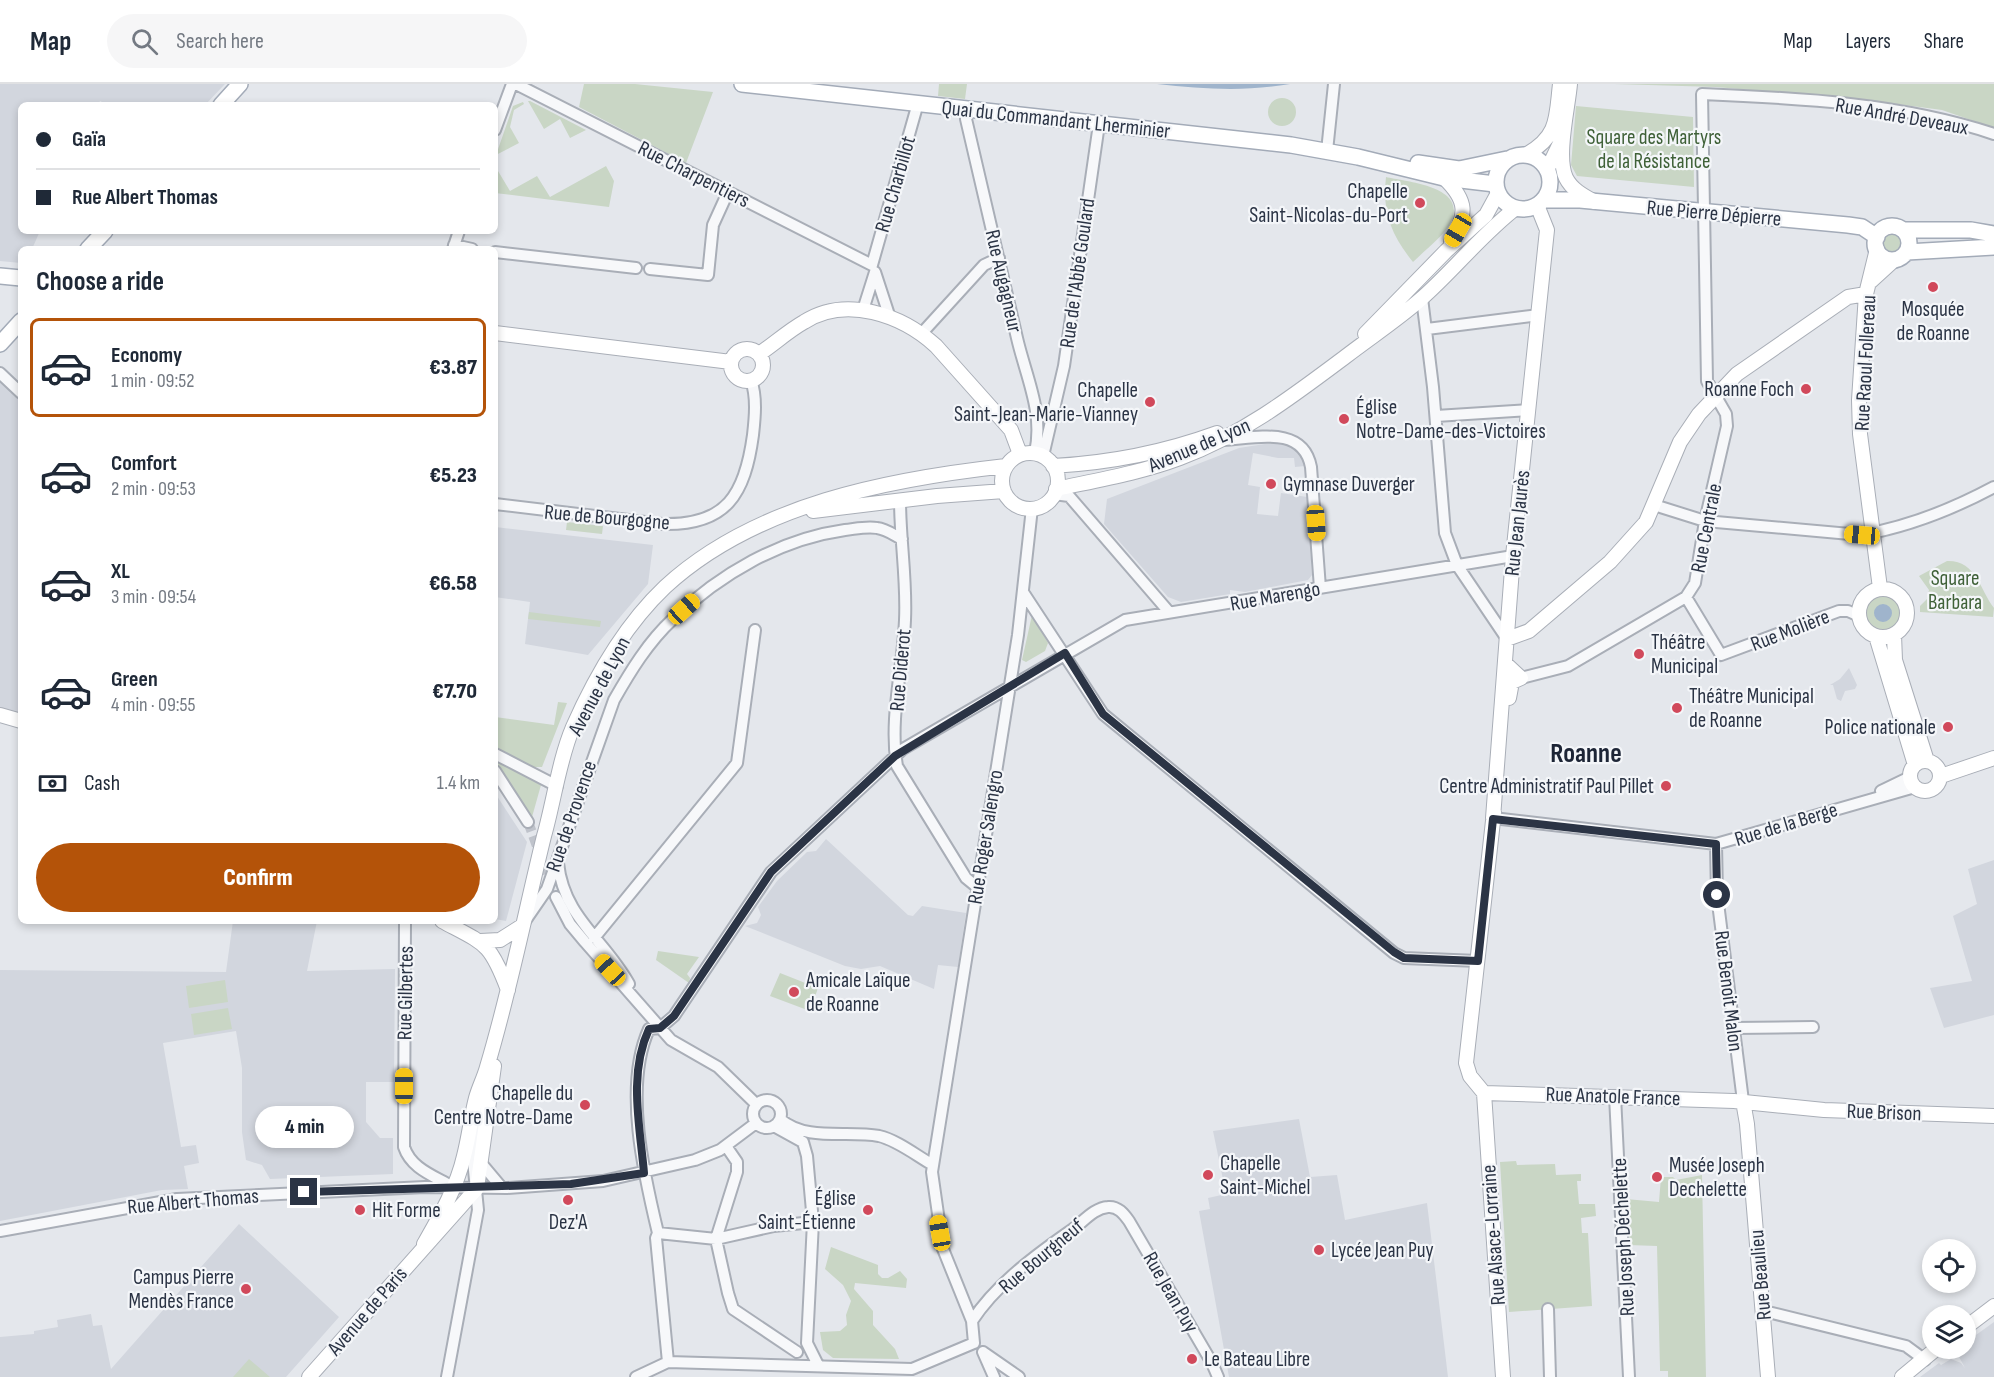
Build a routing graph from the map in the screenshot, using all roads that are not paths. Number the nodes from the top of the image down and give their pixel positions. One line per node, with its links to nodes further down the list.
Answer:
1 (240, 84): 8 (main road)
2 (514, 84): 11 (street); 22 (street, Rue Charpentiers)
3 (742, 84): 9 (main road, Quai du Commandant Lherminier)
4 (1334, 84): 15 (street)
5 (1560, 84): 7 (street)
6 (1570, 84): 7 (street)
7 (1563, 101): 14 (street); 16 (street)
8 (224, 102)
9 (918, 103): 10 (main road, Quai du Commandant Lherminier); 39 (street, Rue Charbillot)
10 (968, 109): 12 (main road, Quai du Commandant Lherminier); 37 (street, Rue Augagneur)
11 (498, 123)
12 (1099, 124): 15 (main road, Quai du Commandant Lherminier); 65 (street, Rue de l'Abbé Goulard)
13 (1994, 134): 26 (street, Rue André Deveaux)
14 (1564, 135): 19 (street); 23 (street)
15 (1327, 151): 17 (main road, Quai du Commandant Lherminier)
16 (1527, 154): 18 (main road); 19 (main road)
17 (1368, 159): 18 (main road, Quai du Commandant Lherminier); 20 (main road, Quai du Commandant Lherminier)
18 (1507, 159): 21 (main road)
19 (1549, 175): 23 (main road, Rue Pierre Dépierre); 24 (main road)
20 (1444, 178): 21 (main road, Quai du Commandant Lherminier); 34 (street)
21 (1496, 188): 25 (main road); 34 (street, Avenue de Lyon)
22 (728, 192): 39 (street, Rue Charpentiers); 40 (street)
23 (1588, 201): 24 (main road, Rue Pierre Dépierre); 26 (main road, Rue Pierre Dépierre)
24 (1540, 203): 25 (main road); 46 (street, Rue Jean Jaurès)
25 (1516, 208): 44 (street, Avenue de Lyon)
26 (1703, 213): 27 (main road, Rue Pierre Dépierre); 60 (street)
27 (1848, 225): 28 (main road, Rue Pierre Dépierre); 31 (main road, Rue Pierre Dépierre)
28 (1897, 228): 30 (main road, Rue Pierre Dépierre); 31 (main road); 36 (main road)
29 (102, 234): 32 (main road)
30 (1994, 234)
31 (1877, 243): 36 (main road); 43 (street, Rue Raoul Follereau)
32 (91, 246)
33 (1994, 248): 36 (main road)
34 (1446, 251): 55 (street, Avenue de Lyon)
35 (498, 252): 38 (street)
36 (1900, 256): 43 (street, Rue Raoul Follereau)
37 (999, 258): 51 (street); 65 (street, Rue Augagneur)
38 (636, 268)
39 (874, 268): 45 (street, Rue Charbillot); 47 (street)
40 (650, 269)
41 (0, 276): 42 (main road)
42 (18, 278)
43 (1868, 288): 60 (street); 77 (street, Rue Raoul Follereau)
44 (1422, 298): 49 (street); 55 (street, Avenue de Lyon)
45 (863, 310): 47 (street); 53 (street)
46 (1539, 315): 49 (street); 61 (street, Rue Jean Jaurès)
47 (890, 318): 51 (street)
48 (18, 324): 52 (main road)
49 (1427, 329): 62 (street)
50 (498, 333): 54 (street)
51 (922, 333): 64 (street)
52 (0, 344)
53 (759, 354): 54 (street); 57 (street)
54 (731, 362): 57 (street)
55 (1336, 363): 59 (street, Avenue de Lyon)
56 (0, 373): 58 (street)
57 (751, 380): 72 (street, Rue de Bourgogne)
58 (18, 390)
59 (1299, 392): 63 (street, Avenue de Lyon); 67 (street, Avenue de Lyon)
60 (1716, 399): 73 (street); 76 (street, Rue Centrale)
61 (1529, 410): 62 (street); 79 (street, Rue Jean Jaurès)
62 (1436, 416): 80 (street)
63 (1222, 440): 70 (street, Avenue de Lyon); 81 (street)
64 (1020, 454): 65 (street); 66 (street)
65 (1039, 455): 67 (street)
66 (1006, 466): 69 (street); 75 (street, Avenue de Lyon)
67 (1053, 466): 70 (street)
68 (1993, 490): 77 (street)
69 (1004, 491): 71 (street, Avenue de Lyon); 74 (street)
70 (1055, 491): 74 (street); 85 (street)
71 (900, 500): 75 (street, Avenue de Lyon); 78 (street, Rue Diderot)
72 (498, 504)
73 (1654, 505): 76 (street); 90 (street)
74 (1032, 508): 83 (street, Rue Roger Salengro)
75 (790, 514): 103 (street, Avenue de Lyon)
76 (1705, 521): 77 (street); 84 (street, Rue Centrale)
77 (1873, 533): 82 (street, Rue Raoul Follereau)
78 (902, 539): 99 (street, Rue Diderot); 107 (street, Rue de Provence)
79 (1513, 556): 80 (street, Rue Marengo); 90 (street, Rue Jean Jaurès)
80 (1457, 565): 81 (street, Rue Marengo); 90 (street)
81 (1320, 588): 85 (street, Rue Marengo)
82 (1880, 588): 86 (street); 88 (street)
83 (1023, 592): 91 (street); 95 (street, Rue Roger Salengro)
84 (1686, 597): 92 (street, Rue Centrale); 94 (street)
85 (1169, 612): 91 (street, Rue Marengo)
86 (1859, 616): 89 (street); 92 (street, Rue Molière)
87 (755, 630): 113 (street)
88 (1894, 635): 89 (street); 101 (street)
89 (1876, 636): 101 (street)
90 (1507, 639): 93 (street, Rue Jean Jaurès)
91 (1065, 653): 95 (street, Rue Marengo); 115 (street)
92 (1721, 655)
93 (1506, 664): 94 (street); 104 (street, Rue Jean Jaurès)
94 (1521, 678): 104 (street, Rue Jean Jaurès)
95 (1010, 686): 99 (street, Rue Marengo); 108 (street, Rue Roger Salengro)
96 (0, 715): 97 (street)
97 (18, 720)
98 (498, 756): 103 (street)
99 (895, 756): 108 (street, Rue Diderot); 121 (street, Rue Marengo)
100 (1993, 758): 101 (street, Rue de la Berge)
101 (1924, 772): 106 (street, Rue de la Berge)
102 (498, 776): 105 (street)
103 (558, 786): 112 (street, Avenue de Lyon)
104 (1493, 819): 106 (street); 115 (street, Rue Jean Jaurès)
105 (528, 822)
106 (1716, 844): 120 (street, Rue Benoit Malon)
107 (558, 860): 112 (street, Rue de Provence); 113 (street)
108 (977, 887): 136 (street, Rue Roger Salengro)
109 (556, 897): 117 (street)
110 (405, 924): 138 (street, Rue Gilbertes)
111 (448, 924): 114 (street)
112 (522, 926): 114 (street); 116 (street, Avenue de Lyon)
113 (594, 938): 117 (street)
114 (480, 941): 116 (street)
115 (1478, 961): 123 (street, Rue Jean Jaurès)
116 (508, 990): 118 (street, Avenue de Lyon)
117 (636, 998): 121 (street)
118 (503, 1008): 122 (street, Avenue de Lyon); 135 (street, Avenue de Lyon)
119 (1813, 1027): 120 (street)
120 (1734, 1028): 125 (street, Rue Benoit Malon)
121 (654, 1029): 126 (street); 137 (street)
122 (487, 1070): 138 (street, Avenue de Lyon); 139 (street)
123 (1484, 1093): 124 (street, Rue Anatole France); 170 (street, Rue Alsace-Lorraine)
124 (1615, 1096): 125 (street, Rue Anatole France); 172 (street, Rue Joseph Déchelette)
125 (1743, 1101): 127 (street, Rue Brison); 131 (street, Rue Beaulieu)
126 (756, 1104): 129 (street); 130 (street)
127 (1773, 1106): 128 (street, Rue Brison); 131 (street)
128 (1994, 1116)
129 (777, 1122): 130 (street); 132 (street); 133 (street)
130 (756, 1123): 134 (street, Rue Albert Thomas)
131 (1747, 1124): 150 (street, Rue Beaulieu)
132 (813, 1132): 133 (street); 136 (street)
133 (803, 1142): 142 (street)
134 (726, 1146): 137 (street, Rue Albert Thomas); 146 (street)
135 (481, 1163): 139 (street, Avenue de Lyon); 140 (street)
136 (933, 1165): 152 (street, Rue Roger Salengro)
137 (644, 1173): 140 (street, Rue Albert Thomas); 145 (street)
138 (453, 1187): 139 (street, Rue Albert Thomas); 143 (street); 144 (street, Rue Albert Thomas); 147 (street, Avenue de Lyon)
139 (477, 1188): 140 (street, Rue Albert Thomas); 143 (street); 164 (street)
140 (502, 1188)
141 (1119, 1209): 152 (street, Rue Bourgneuf); 169 (street, Rue Jean Puy)
142 (813, 1222): 146 (street); 153 (street)
143 (442, 1227): 147 (street)
144 (0, 1231)
145 (658, 1233): 146 (street); 158 (street)
146 (716, 1239): 155 (street)
147 (424, 1244): 163 (street, Avenue de Paris)
148 (1994, 1306): 151 (street)
149 (1548, 1309): 171 (street)
150 (1764, 1311): 157 (street); 173 (street, Rue Beaulieu)
151 (1976, 1320)
152 (972, 1321): 154 (street, Rue Roger Salengro)
153 (807, 1343): 155 (street); 160 (street)
154 (974, 1343): 156 (street); 162 (street)
155 (798, 1352): 161 (street)
156 (983, 1352): 167 (street); 168 (street)
157 (1925, 1360): 174 (street)
158 (668, 1362): 159 (street); 165 (street)
159 (760, 1365): 161 (street); 166 (street)
160 (818, 1365): 161 (street); 162 (street)
161 (781, 1366)
162 (892, 1373)
163 (309, 1377)
164 (447, 1377)
165 (636, 1377)
166 (760, 1377)
167 (994, 1377)
168 (1019, 1377)
169 (1218, 1377)
170 (1503, 1377)
171 (1550, 1377)
172 (1629, 1377)
173 (1768, 1377)
174 (1902, 1377)

